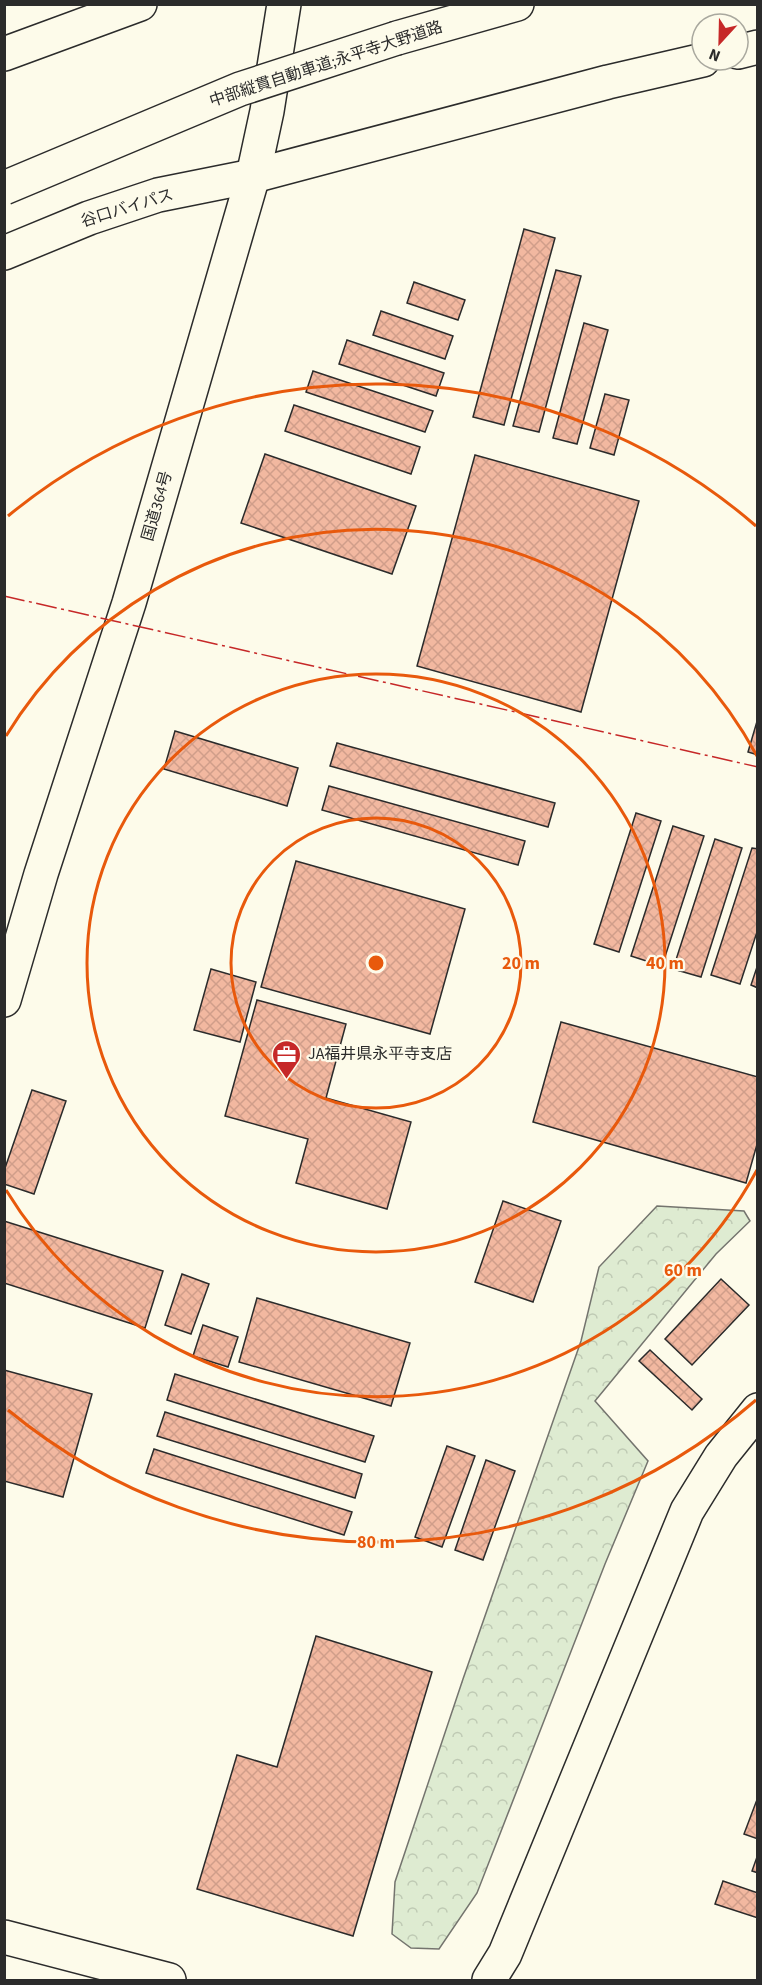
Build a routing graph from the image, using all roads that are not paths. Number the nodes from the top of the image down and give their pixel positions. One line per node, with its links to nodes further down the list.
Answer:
1 (140, 4): 4 (main road)
2 (284, 4): 6 (main road, 国道364号)
3 (517, 4): 7 (main road, 中部縦貫自動車道;永平寺大野道路, bridge)
4 (4, 54)
5 (690, 63): 6 (main road, 谷口バイパス)
6 (253, 176): 8 (main road, 谷口バイパス); 9 (main road, 国道364号)
7 (4, 188)
8 (4, 254)
9 (4, 1000)
10 (758, 1410): 13 (main road)
11 (4, 1937): 12 (main road)
12 (170, 1980)
13 (489, 1980)

